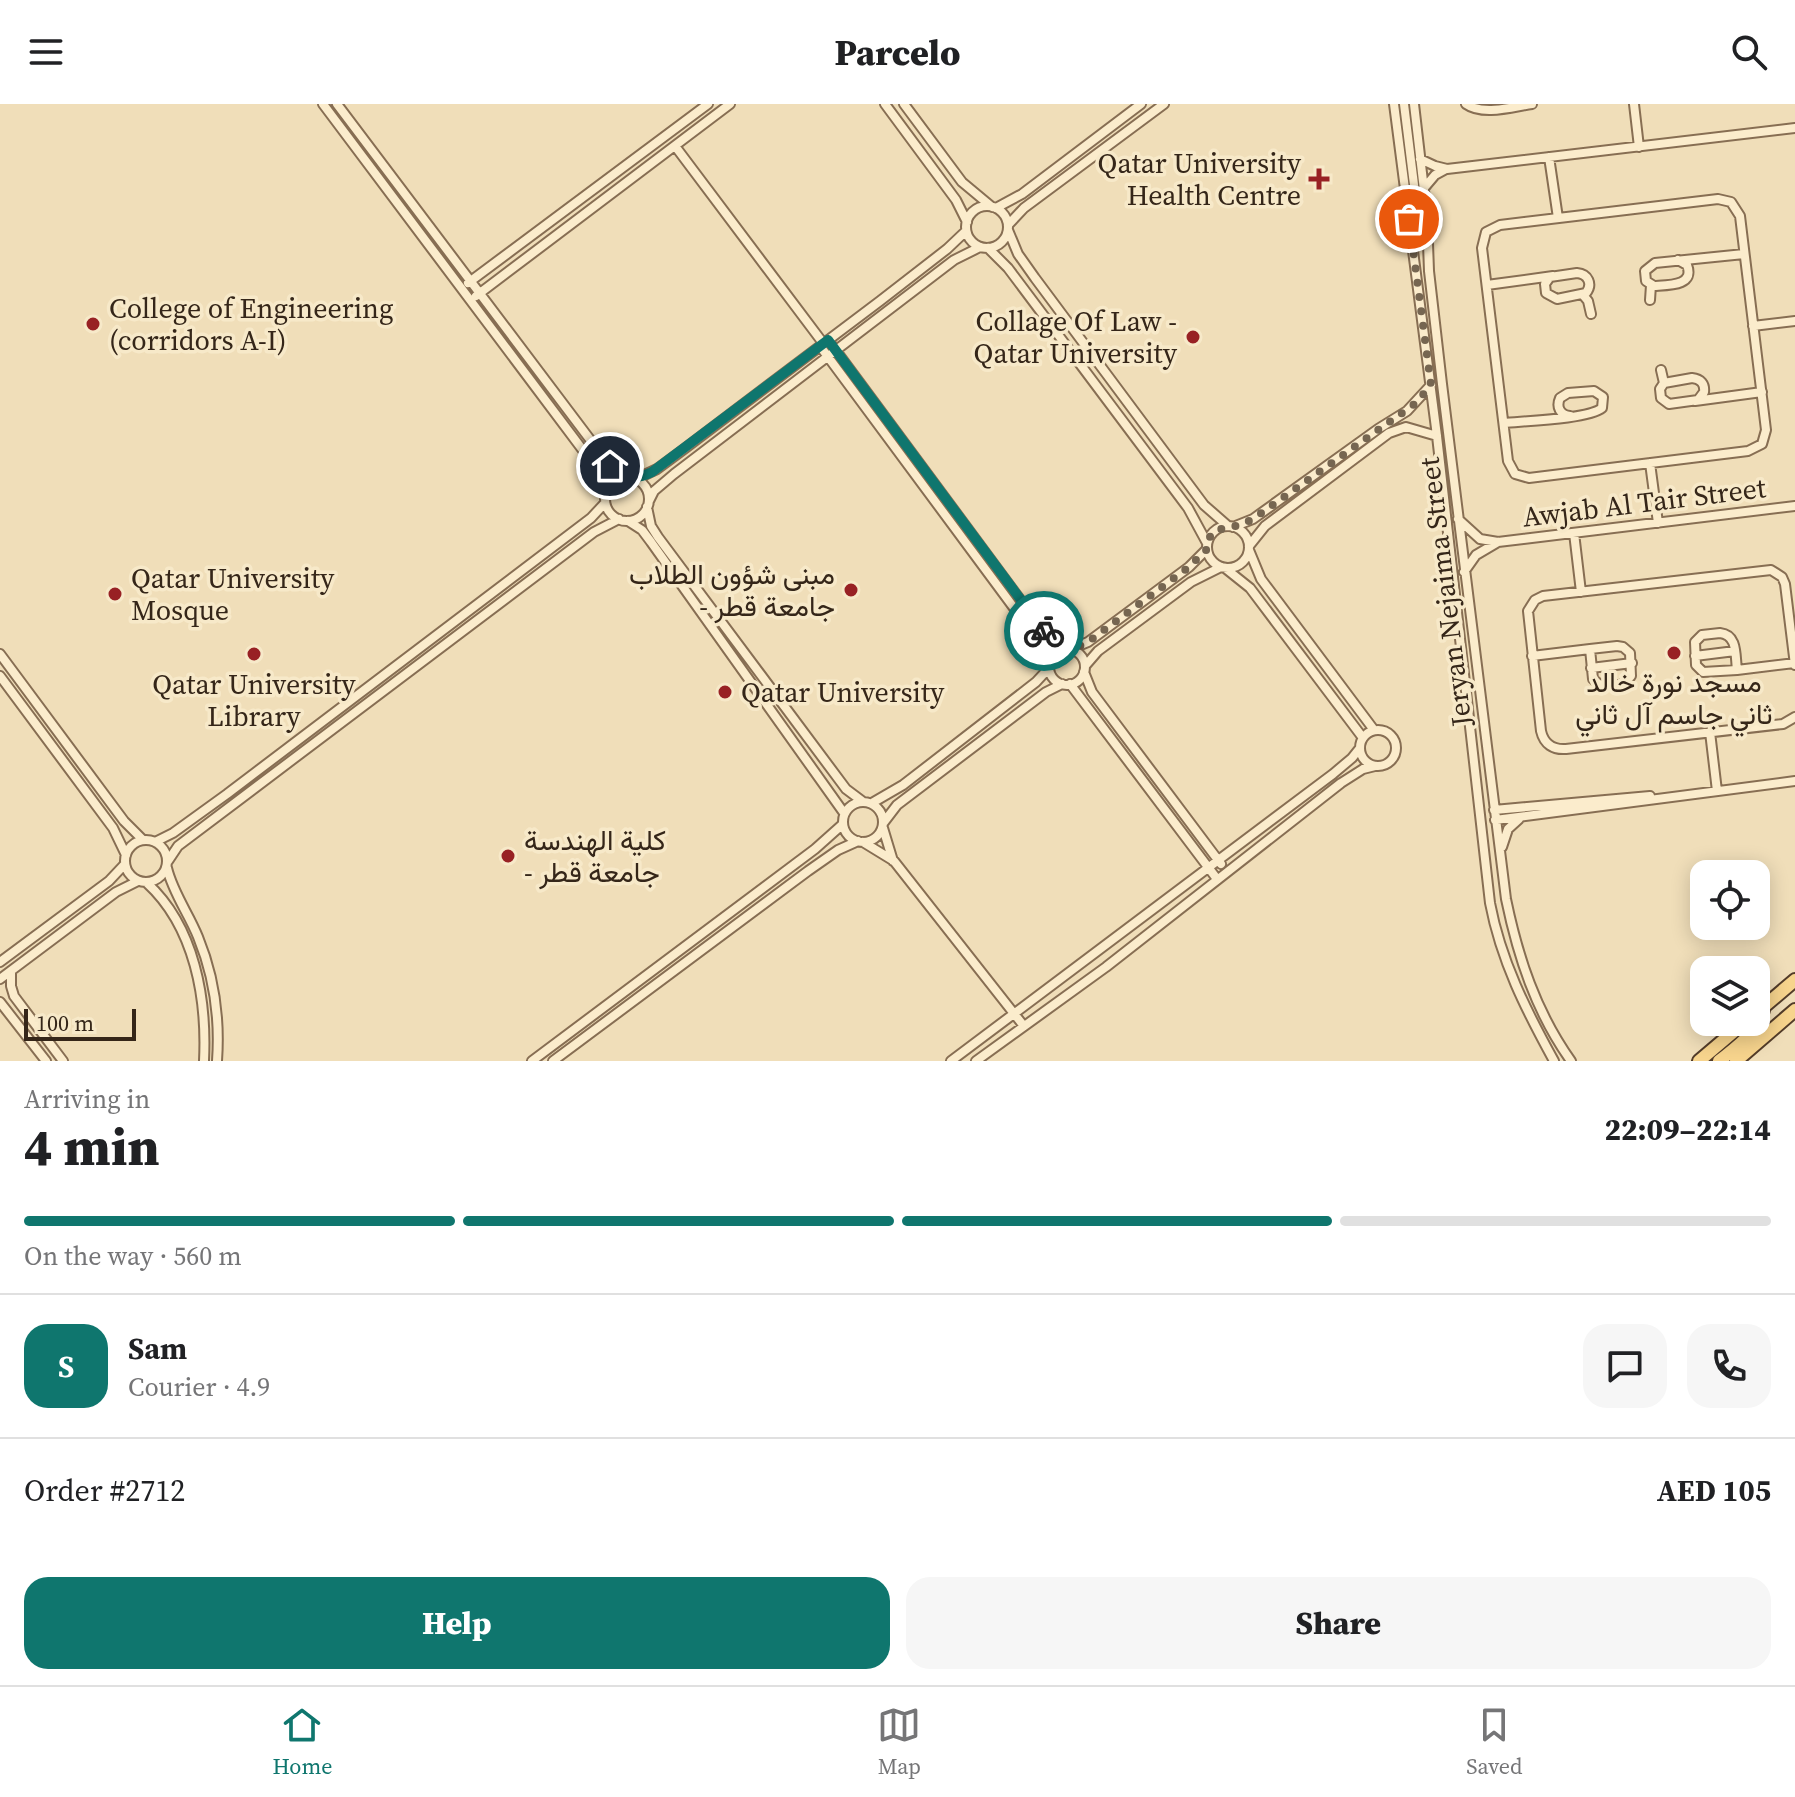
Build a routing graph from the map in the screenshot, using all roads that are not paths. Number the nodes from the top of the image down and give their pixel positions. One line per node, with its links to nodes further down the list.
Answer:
1 (323, 104): 44 (street)
2 (337, 104): 41 (street)
3 (708, 104): 17 (street)
4 (730, 104): 19 (street)
5 (885, 104): 31 (street)
6 (904, 104): 27 (street)
7 (1141, 104): 23 (street)
8 (1164, 104): 25 (street)
9 (1394, 104): 62 (street, Jeryan Nejaima Street)
10 (1404, 104): 33 (street)
11 (1414, 104): 22 (street, Jeryan Nejaima Street)
12 (1466, 104): 15 (street)
13 (1525, 104): 15 (street)
14 (1634, 104): 20 (street)
15 (1479, 107)
16 (1795, 128): 20 (street)
17 (674, 130): 18 (street); 19 (street)
18 (662, 138): 19 (street); 28 (street)
19 (676, 145): 30 (street); 55 (street)
20 (1639, 147): 21 (street)
21 (1549, 157): 24 (street); 29 (street)
22 (1420, 159): 24 (street); 26 (street, Jeryan Nejaima Street)
23 (1057, 167): 25 (street); 27 (street)
24 (1447, 169): 26 (street)
25 (1065, 177): 32 (street)
26 (1424, 188): 33 (street, Jeryan Nejaima Street)
27 (994, 207): 31 (street); 32 (street)
28 (565, 211): 30 (street); 41 (street)
29 (1558, 218): 35 (street); 42 (street)
30 (573, 223): 46 (street)
31 (966, 226): 34 (street); 55 (street)
32 (1008, 227): 34 (street); 91 (street)
33 (1428, 229): 88 (street, Jeryan Nejaima Street)
34 (984, 248): 56 (street); 95 (street)
35 (1744, 254): 36 (street); 54 (street)
36 (1702, 259): 37 (street); 38 (street)
37 (1678, 260): 38 (street); 43 (street)
38 (1690, 271): 43 (street)
39 (1553, 276): 40 (street); 45 (street); 47 (street)
40 (1528, 279): 42 (street); 45 (street)
41 (471, 281): 44 (street); 46 (street)
42 (1487, 285): 70 (street)
43 (1651, 285): 48 (street)
44 (460, 288): 49 (street)
45 (1545, 290): 47 (street)
46 (480, 293): 49 (street); 50 (street)
47 (1583, 295): 51 (street)
48 (1650, 300)
49 (469, 301): 52 (street)
50 (493, 309): 52 (street); 58 (street)
51 (1591, 314)
52 (482, 317): 59 (street)
53 (1795, 321): 54 (street)
54 (1753, 326): 64 (street)
55 (824, 343): 56 (street); 57 (street); 80 (street)
56 (837, 351): 57 (street); 71 (street)
57 (828, 358): 73 (street); 86 (street)
58 (530, 359): 59 (street); 74 (street)
59 (519, 367): 75 (street)
60 (1661, 370): 61 (street)
61 (1664, 383): 63 (street); 66 (street)
62 (1431, 385): 72 (street, Jeryan Nejaima Street); 77 (street)
63 (1705, 388): 65 (street); 66 (street)
64 (1762, 392): 65 (street); 76 (street)
65 (1722, 397): 66 (street)
66 (1694, 401)
67 (1558, 404): 68 (street); 68 (street); 69 (street)
68 (1570, 416): 69 (street)
69 (1544, 418): 70 (street)
70 (1504, 423): 76 (street)
71 (899, 435): 73 (street); 83 (street)
72 (1437, 436): 79 (street); 170 (street, Jeryan Nejaima Street)
73 (890, 440): 85 (street)
74 (600, 453): 75 (street); 78 (street)
75 (590, 460): 84 (street)
76 (1650, 463): 90 (street)
77 (1321, 469): 79 (street); 81 (street)
78 (625, 477): 80 (street); 84 (street)
79 (1328, 478): 82 (street)
80 (636, 479): 86 (street)
81 (1301, 484): 82 (street); 91 (street)
82 (1308, 493): 96 (street)
83 (944, 496): 85 (street); 100 (street)
84 (606, 498): 89 (street); 136 (street)
85 (935, 502): 108 (street)
86 (648, 504): 89 (street); 92 (street)
87 (1795, 506): 90 (street, Awjab Al Tair Street)
88 (1458, 519): 94 (street, Awjab Al Tair Street); 98 (street, Jeryan Nejaima Street)
89 (623, 520): 92 (street); 141 (street)
90 (1658, 523): 93 (street, Awjab Al Tair Street)
91 (1230, 527): 95 (street); 96 (street)
92 (648, 529): 128 (street); 130 (street)
93 (1574, 533): 94 (street, Awjab Al Tair Street); 99 (street)
94 (1498, 542): 98 (street, Awjab Al Tair Street)
95 (1207, 546): 97 (street); 100 (street)
96 (1249, 548): 97 (street); 116 (street)
97 (1223, 568): 111 (street); 120 (street)
98 (1464, 572): 131 (street, Jeryan Nejaima Street)
99 (1581, 592): 104 (street); 107 (street)
100 (1068, 649): 108 (street); 111 (street)
101 (1590, 649): 104 (street); 106 (street); 109 (street)
102 (1735, 651): 105 (street); 105 (street); 112 (street)
103 (0, 654): 110 (street)
104 (1532, 656): 118 (street)
105 (1695, 656): 112 (street)
106 (1632, 663): 109 (street); 109 (street)
107 (1795, 664): 112 (street)
108 (1049, 666): 114 (street); 129 (street)
109 (1591, 668)
110 (11, 669): 113 (street); 135 (street)
111 (1085, 669): 114 (street); 117 (street)
112 (1737, 670)
113 (0, 676): 138 (street)
114 (1066, 684): 119 (street); 134 (street)
115 (1795, 717): 118 (street)
116 (1374, 730): 120 (street); 122 (street)
117 (1121, 731): 119 (street); 124 (street)
118 (1710, 732): 125 (street)
119 (1113, 738): 126 (street)
120 (1363, 738): 121 (street)
121 (1360, 748): 122 (street); 139 (street)
122 (1375, 766): 143 (street)
123 (1795, 781): 125 (street)
124 (1165, 788): 126 (street); 139 (street)
125 (1717, 791): 127 (street)
126 (1156, 796): 142 (street)
127 (1678, 796): 131 (street); 132 (street)
128 (862, 801): 129 (street); 130 (street)
129 (872, 803): 134 (street)
130 (844, 813): 133 (street)
131 (1495, 815): 132 (street); 146 (street, Jeryan Nejaima Street)
132 (1523, 817): 146 (street)
133 (843, 824): 137 (street); 147 (street)
134 (883, 825): 137 (street); 140 (street)
135 (143, 840): 136 (street); 138 (street)
136 (155, 842): 141 (street)
137 (860, 842): 140 (street); 148 (street)
138 (125, 860): 145 (street); 151 (street)
139 (1218, 860): 142 (street); 143 (street)
140 (894, 861): 158 (street)
141 (167, 865): 145 (street); 165 (street)
142 (1209, 867): 144 (street); 158 (street)
143 (1227, 871): 144 (street)
144 (1217, 879): 159 (street)
145 (142, 882): 152 (street); 164 (street)
146 (1506, 899): 171 (street, Jeryan Nejaima Street)
147 (747, 901): 148 (street); 149 (street)
148 (754, 911): 150 (street)
149 (719, 922): 150 (street); 166 (street)
150 (725, 933): 167 (street)
151 (0, 962)
152 (11, 971): 153 (street); 163 (street)
153 (0, 979)
154 (1795, 980): 155 (main road)
155 (1770, 1001)
156 (0, 1002): 162 (street)
157 (1795, 1010): 174 (main road)
158 (1014, 1014): 159 (street); 168 (street)
159 (1023, 1025): 169 (street)
160 (1728, 1036): 172 (main road)
161 (1748, 1036): 173 (main road)
162 (46, 1061)
163 (63, 1061)
164 (204, 1061)
165 (217, 1061)
166 (532, 1061)
167 (553, 1061)
168 (951, 1061)
169 (976, 1061)
170 (1554, 1061)
171 (1571, 1061)
172 (1699, 1061)
173 (1719, 1061)
174 (1736, 1061)

